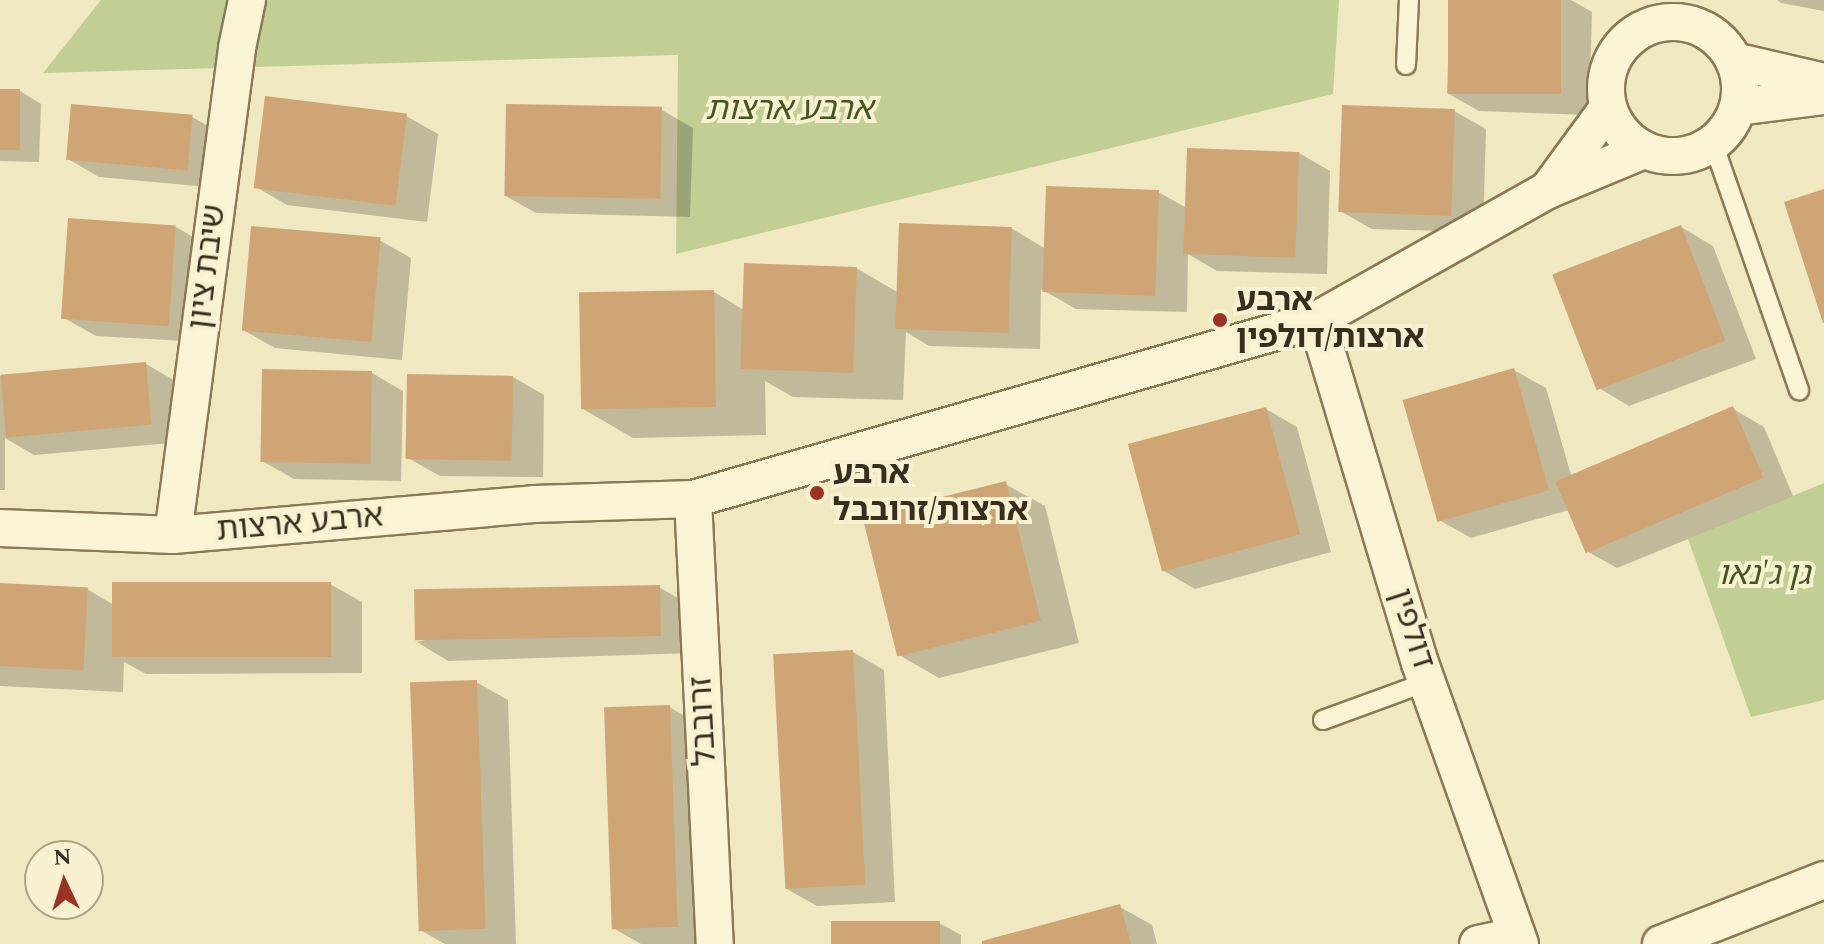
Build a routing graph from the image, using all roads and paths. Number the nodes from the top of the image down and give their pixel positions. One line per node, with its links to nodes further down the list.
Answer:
1 (247, 0): 17 (street, שיבת ציון)
2 (1409, 0): 5 (lane)
3 (1668, 11): 4 (street); 9 (street)
4 (1734, 61): 6 (street); 8 (street)
5 (1406, 65)
6 (1824, 82)
7 (1824, 96): 8 (street)
8 (1738, 107): 10 (street)
9 (1608, 108): 11 (street); 12 (street, ארבע ארצות)
10 (1713, 143): 11 (street); 14 (lane)
11 (1644, 150): 12 (street, ארבע ארצות)
12 (1548, 190): 13 (street, ארבע ארצות)
13 (1317, 320): 15 (street, ארבע ארצות); 18 (street, דולפין)
14 (1799, 390)
15 (693, 499): 17 (street, ארבע ארצות); 22 (street, זרובבל)
16 (0, 528): 17 (street, ארבע ארצות)
17 (173, 535)
18 (1427, 682): 19 (lane); 21 (street, דולפין)
19 (1323, 720)
20 (1824, 880): 24 (street)
21 (1517, 940): 23 (street)
22 (715, 944)
23 (1478, 944)
24 (1661, 944)

